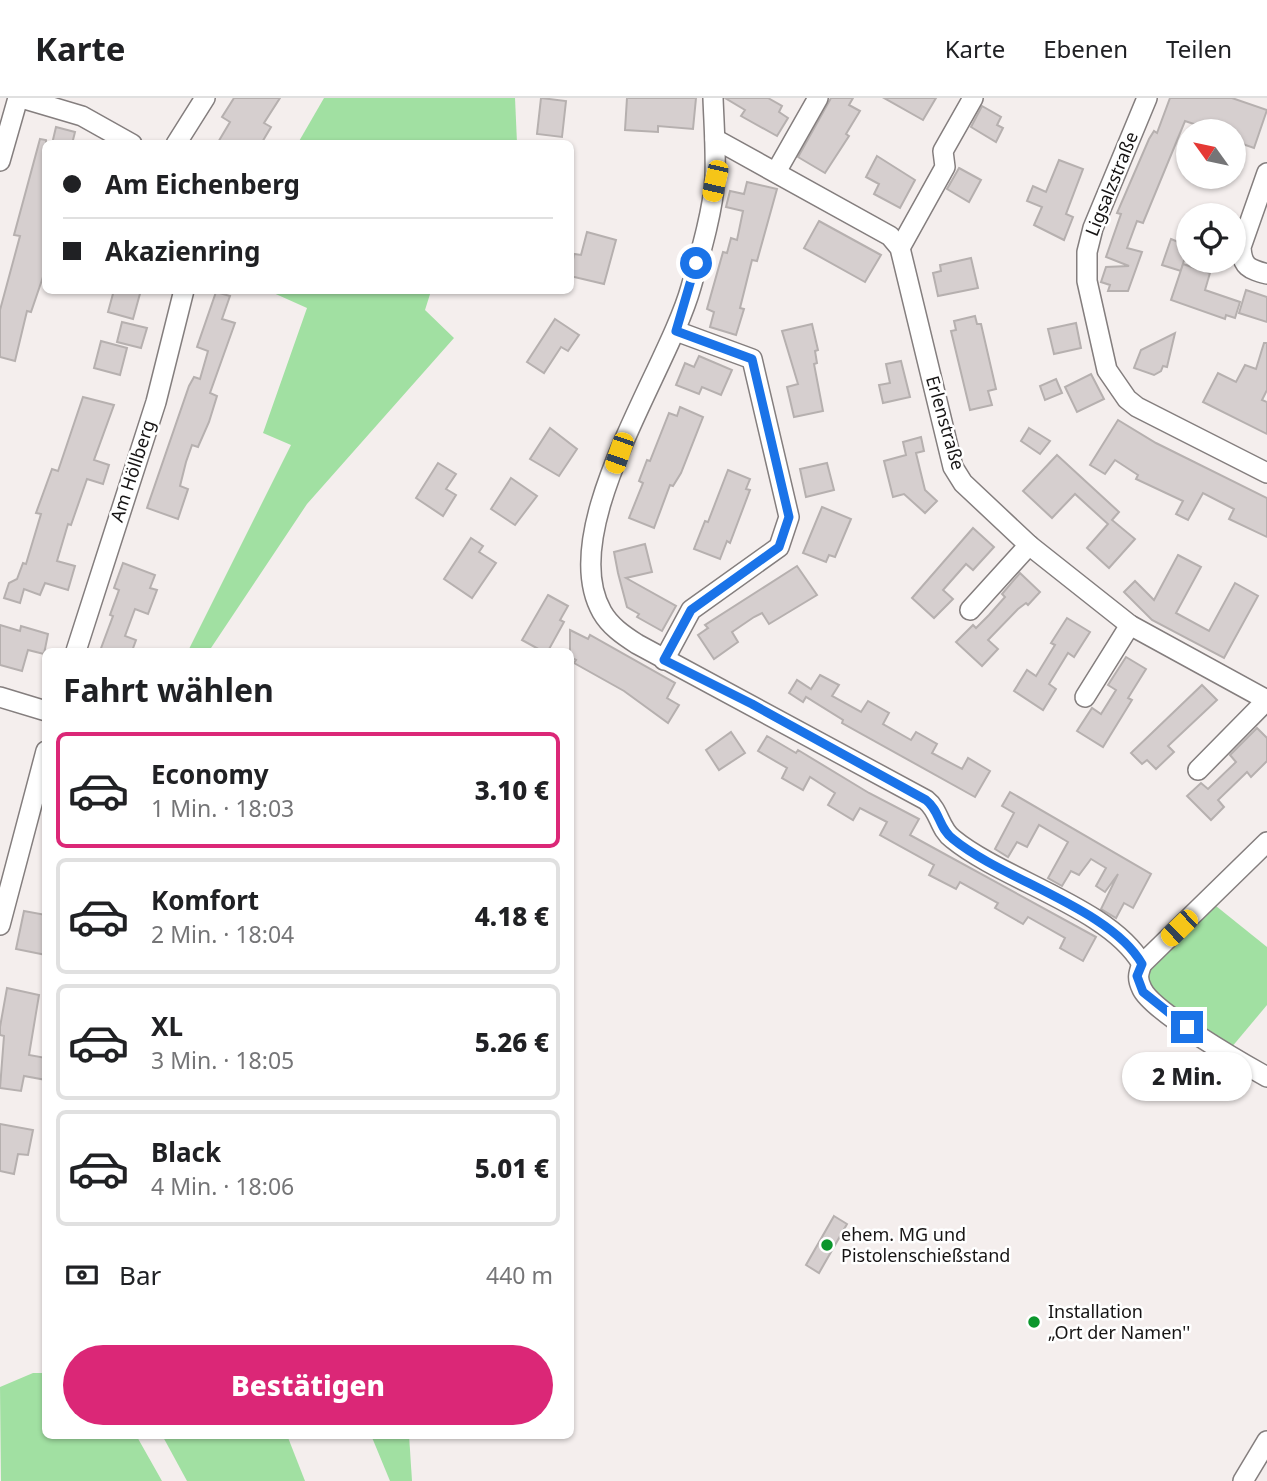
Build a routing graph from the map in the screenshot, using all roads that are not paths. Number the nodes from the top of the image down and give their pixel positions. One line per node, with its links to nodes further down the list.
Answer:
1 (19, 98): 8 (street); 10 (street)
2 (205, 98): 9 (street)
3 (713, 98): 7 (street)
4 (818, 98): 11 (street)
5 (973, 98): 13 (street)
6 (1147, 98): 17 (street, Ligsalzstraße)
7 (715, 139): 11 (street); 16 (street)
8 (125, 140)
9 (179, 140)
10 (0, 161)
11 (776, 172): 13 (street)
12 (1267, 173): 14 (street)
13 (900, 248): 18 (street, Erlenstraße)
14 (1267, 274)
15 (183, 294): 21 (street, Am Höllberg)
16 (676, 331): 22 (street); 22 (street)
17 (1267, 473)
18 (1029, 545): 19 (street); 20 (street, Erlenstraße)
19 (970, 610)
20 (1130, 625): 24 (street); 25 (street, Erlenstraße)
21 (77, 648)
22 (664, 660): 31 (street)
23 (0, 697): 26 (street)
24 (1085, 697)
25 (1267, 700): 28 (street)
26 (42, 710)
27 (42, 766): 30 (street)
28 (1198, 770)
29 (1267, 842): 31 (street)
30 (0, 925)
31 (1142, 964): 32 (street)
32 (1267, 1077)
33 (1267, 1441): 34 (street)
34 (1243, 1481)

